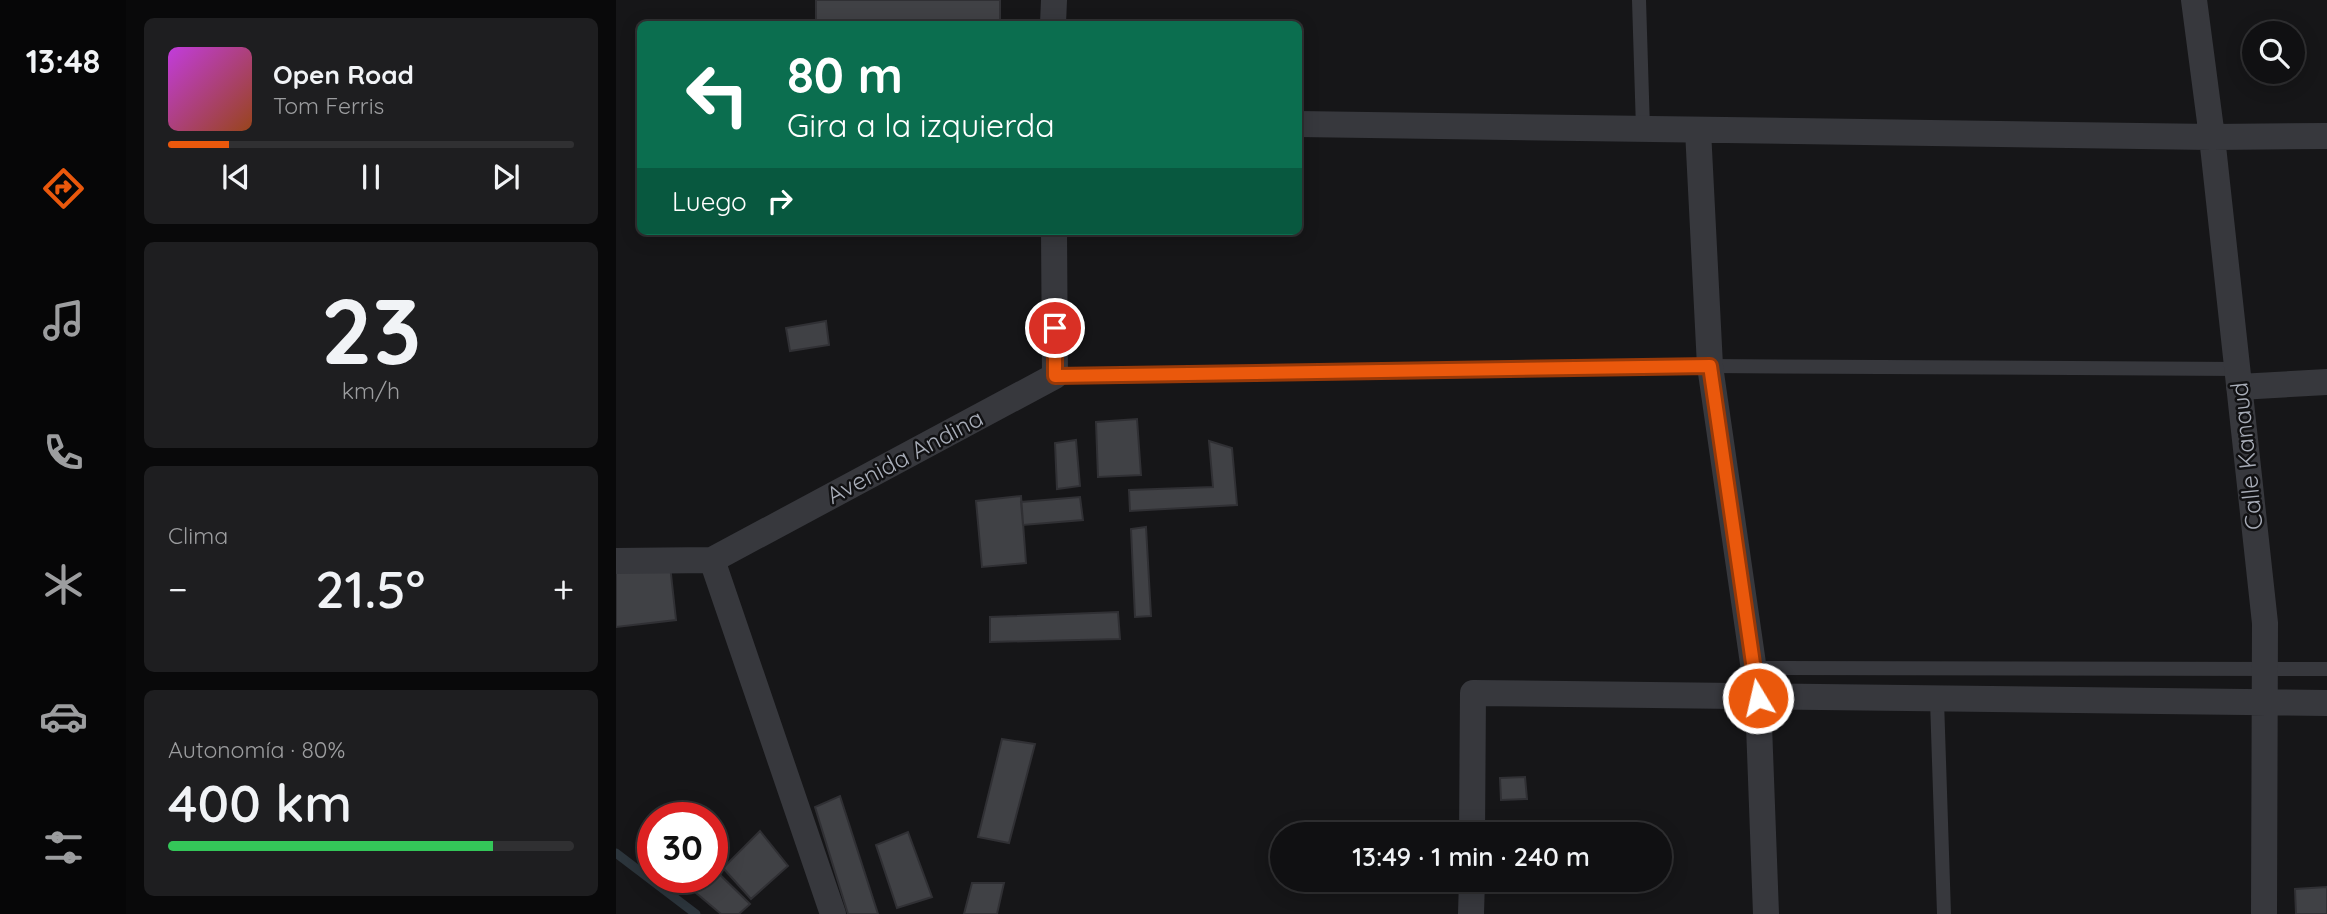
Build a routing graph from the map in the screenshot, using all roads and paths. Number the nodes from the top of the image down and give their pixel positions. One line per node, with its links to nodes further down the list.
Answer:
1 (1054, 0): 4 (street)
2 (1639, 0): 6 (lane)
3 (2194, 0): 9 (street, Calle Kanaud)
4 (1053, 21)
5 (1302, 124): 6 (street)
6 (1643, 129): 7 (street)
7 (1698, 130): 9 (street); 11 (street)
8 (2327, 136): 9 (street)
9 (2212, 137): 13 (street, Calle Kanaud)
10 (1054, 235): 12 (street)
11 (1710, 366): 12 (lane); 13 (lane); 17 (street)
12 (1055, 376): 16 (street, Avenida Andina)
13 (2238, 378): 14 (street); 18 (street, Calle Kanaud)
14 (2327, 382)
15 (616, 561): 16 (street, Avenida Andina)
16 (712, 561): 26 (street)
17 (1754, 668): 18 (lane); 20 (street)
18 (2265, 669): 19 (lane); 22 (street, Calle Kanaud)
19 (2327, 669)
20 (1758, 698): 21 (street); 24 (street); 28 (street)
21 (1937, 700): 22 (street); 29 (lane)
22 (2265, 702): 23 (street); 30 (street, Calle Kanaud)
23 (2327, 703)
24 (1472, 822)
25 (1472, 892): 27 (street)
26 (833, 914)
27 (1471, 914)
28 (1766, 914)
29 (1944, 914)
30 (2264, 914)

